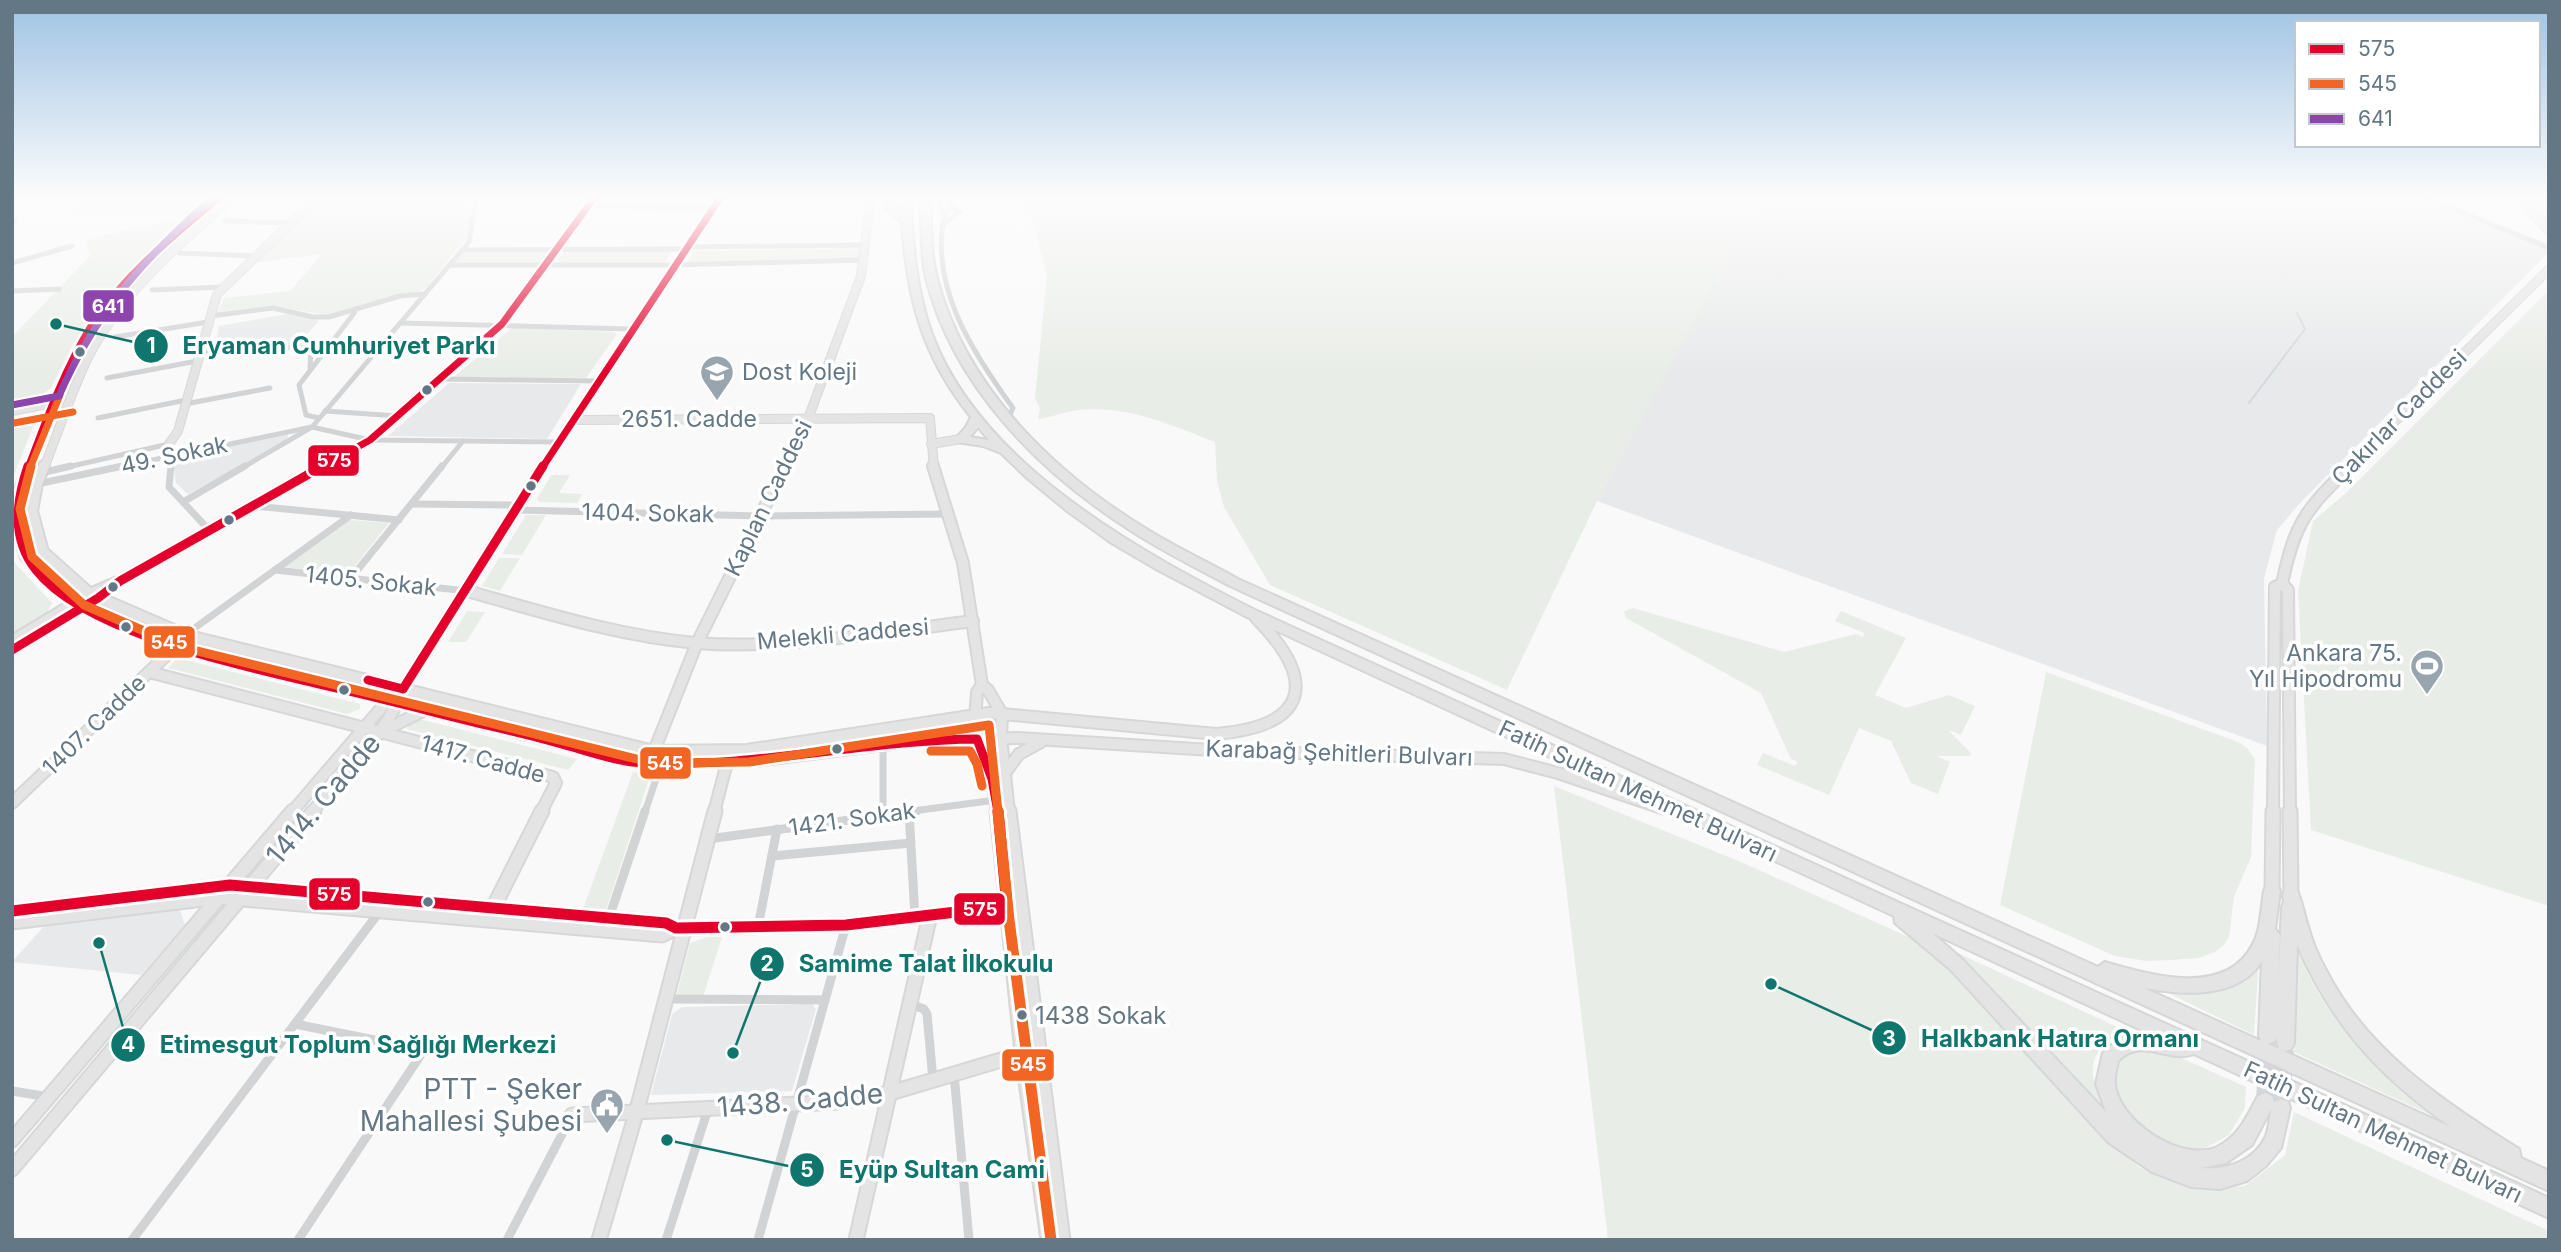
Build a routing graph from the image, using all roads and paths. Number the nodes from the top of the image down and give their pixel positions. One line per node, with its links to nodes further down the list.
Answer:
1 (35, 256): 13 (street)
2 (152, 256): 35 (main road)
3 (166, 256): 38 (main road, Karabağ Şehitleri Bulvarı)
4 (255, 256): 18 (main road)
5 (457, 256): 14 (street)
6 (553, 256): 15 (main road)
7 (679, 256): 16 (main road)
8 (863, 256): 12 (main road, Kaplan Caddesi)
9 (909, 256): 46 (highway, Fatih Sultan Mehmet Bulvarı)
10 (929, 256): 24 (highway, Fatih Sultan Mehmet Bulvarı)
11 (943, 256): 24 (street)
12 (863, 260): 16 (street); 47 (main road, Kaplan Caddesi)
13 (12, 263)
14 (450, 265): 15 (street); 22 (street)
15 (547, 265): 16 (street); 27 (main road)
16 (673, 265): 28 (main road)
17 (2549, 270): 73 (main road, Çakırlar Caddesi)
18 (222, 287): 20 (street); 25 (main road)
19 (59, 289): 21 (street)
20 (152, 290)
21 (12, 291)
22 (425, 295): 23 (street); 26 (street)
23 (355, 311): 25 (street); 31 (street)
24 (951, 318): 129 (highway, Fatih Sultan Mehmet Bulvarı)
25 (209, 319): 29 (street); 30 (main road)
26 (401, 323): 27 (street); 41 (street)
27 (502, 324): 28 (street); 33 (main road)
28 (631, 329): 34 (main road)
29 (115, 337)
30 (198, 357): 31 (street); 32 (street); 37 (main road)
31 (310, 369): 45 (street)
32 (107, 378)
33 (440, 379): 34 (street); 42 (main road)
34 (597, 381): 48 (main road)
35 (62, 385): 39 (main road); 40 (main road)
36 (270, 388): 37 (street)
37 (186, 402): 44 (street); 54 (main road)
38 (69, 403): 39 (main road); 58 (main road, Karabağ Şehitleri Bulvarı)
39 (53, 406): 40 (main road); 43 (main road); 59 (main road)
40 (17, 410)
41 (325, 411): 42 (street); 45 (street)
42 (398, 416): 51 (main road)
43 (12, 417)
44 (98, 418)
45 (319, 418): 49 (street)
46 (976, 418): 50 (highway); 56 (highway, Fatih Sultan Mehmet Bulvarı)
47 (808, 419): 48 (main road, 2651. Cadde); 55 (main road, 2651. Cadde); 67 (main road, Kaplan Caddesi)
48 (574, 420): 53 (main road)
49 (312, 426): 51 (street); 57 (street, 49. Sokak); 61 (street)
50 (961, 439): 55 (main road); 56 (highway)
51 (370, 440): 52 (street); 63 (main road)
52 (463, 441): 53 (street); 62 (street)
53 (560, 442): 64 (main road)
54 (169, 444): 57 (street); 58 (street, 49. Sokak)
55 (931, 444): 65 (main road)
56 (1007, 451): 77 (highway, Fatih Sultan Mehmet Bulvarı)
57 (172, 455): 60 (street, 49. Sokak); 61 (street)
58 (41, 473): 59 (main road); 60 (main road, Karabağ Şehitleri Bulvarı)
59 (25, 476): 69 (main road)
60 (37, 484): 75 (main road, Karabağ Şehitleri Bulvarı)
61 (183, 502): 70 (street)
62 (412, 504): 64 (street, 1404. Sokak); 68 (street)
63 (253, 506): 66 (street); 70 (main road)
64 (519, 508): 67 (street, 1404. Sokak); 74 (main road)
65 (946, 514): 67 (street, 1404. Sokak); 78 (main road)
66 (351, 515): 68 (street); 71 (street)
67 (760, 516): 81 (main road, Kaplan Caddesi)
68 (399, 520): 72 (street)
69 (15, 528): 76 (main road)
70 (209, 530): 75 (main road)
71 (274, 570): 72 (street, 1405. Sokak); 79 (street)
72 (351, 579): 74 (street, 1405. Sokak)
73 (2282, 584): 107 (main road, Çakırlar Caddesi); 108 (main road, Çakırlar Caddesi)
74 (467, 591): 81 (main road, Melekli Caddesi); 86 (main road)
75 (94, 596): 76 (main road); 79 (main road, Karabağ Şehitleri Bulvarı)
76 (77, 606): 80 (main road); 82 (main road, Karabağ Şehitleri Bulvarı); 83 (main road)
77 (1252, 614): 89 (main road, Karabağ Şehitleri Bulvarı); 105 (highway, Fatih Sultan Mehmet Bulvarı)
78 (973, 621): 81 (main road, Melekli Caddesi); 85 (main road)
79 (185, 635): 86 (main road, Karabağ Şehitleri Bulvarı)
80 (12, 641)
81 (697, 643): 97 (main road, Kaplan Caddesi)
82 (175, 647): 84 (main road, 1407. Cadde); 87 (main road, Karabağ Şehitleri Bulvarı)
83 (12, 650)
84 (149, 672): 91 (main road, 1417. Cadde); 102 (main road, 1407. Cadde)
85 (982, 685): 89 (main road); 90 (main road)
86 (403, 689): 87 (main road, 1414. Cadde); 97 (main road, Karabağ Şehitleri Bulvarı)
87 (394, 702): 88 (main road, Karabağ Şehitleri Bulvarı); 91 (main road, 1414. Cadde); 92 (main road, 1414. Cadde)
88 (425, 710): 92 (main road); 99 (main road, Karabağ Şehitleri Bulvarı)
89 (1002, 714): 90 (main road, Karabağ Şehitleri Bulvarı); 93 (main road)
90 (975, 716): 94 (main road); 97 (main road, Karabağ Şehitleri Bulvarı)
91 (365, 727): 92 (main road, 1417. Cadde); 112 (main road, 1414. Cadde)
92 (380, 732): 113 (main road, 1414. Cadde); 120 (main road, 1417. Cadde)
93 (1001, 737): 94 (main road, Karabağ Şehitleri Bulvarı); 95 (main road, Karabağ Şehitleri Bulvarı); 100 (main road)
94 (977, 739): 96 (main road, Karabağ Şehitleri Bulvarı); 101 (main road)
95 (1053, 739): 100 (main road); 105 (main road, Karabağ Şehitleri Bulvarı)
96 (883, 745): 98 (main road, Karabağ Şehitleri Bulvarı); 104 (street)
97 (654, 751)
98 (727, 763): 99 (main road, Karabağ Şehitleri Bulvarı); 109 (main road)
99 (661, 764): 124 (street)
100 (1005, 773): 136 (main road)
101 (996, 800): 103 (street, 1421. Sokak); 119 (main road)
102 (12, 803)
103 (909, 812): 104 (street, 1421. Sokak); 110 (street)
104 (883, 815): 106 (street, 1421. Sokak)
105 (1708, 823): 118 (highway, Fatih Sultan Mehmet Bulvarı)
106 (777, 830): 109 (street, 1421. Sokak); 111 (street)
107 (2272, 832): 108 (main road); 114 (main road, Çakırlar Caddesi)
108 (2290, 838): 115 (main road, Çakırlar Caddesi)
109 (707, 839): 128 (main road)
110 (911, 844): 111 (street); 123 (street)
111 (772, 856): 127 (street)
112 (230, 885): 113 (main road); 116 (main road, 1414. Cadde); 122 (main road)
113 (250, 887): 117 (main road, 1414. Cadde); 120 (main road)
114 (2272, 891): 129 (highway); 134 (highway)
115 (2291, 895): 135 (highway); 150 (highway)
116 (220, 897): 117 (main road); 125 (main road); 143 (main road, 1414. Cadde)
117 (240, 898): 121 (main road); 149 (main road, 1414. Cadde)
118 (1880, 902): 137 (highway, Fatih Sultan Mehmet Bulvarı); 137 (highway)
119 (1007, 906): 123 (main road); 138 (main road)
120 (493, 908): 124 (main road)
121 (380, 910): 128 (main road); 133 (street)
122 (12, 911)
123 (922, 916): 126 (main road); 132 (main road)
124 (608, 918): 128 (main road)
125 (12, 922)
126 (846, 925): 127 (main road); 131 (street)
127 (758, 927): 128 (main road)
128 (680, 928): 130 (main road)
129 (2047, 952): 150 (highway, Fatih Sultan Mehmet Bulvarı)
130 (666, 999): 131 (street); 146 (main road)
131 (825, 1000): 144 (street)
132 (910, 1004): 140 (street); 142 (main road)
133 (295, 1024): 152 (street); 153 (street)
134 (2268, 1035)
135 (2285, 1043)
136 (1038, 1049): 138 (main road, 1438. Cadde); 161 (main road)
137 (2204, 1050): 151 (highway, Fatih Sultan Mehmet Bulvarı)
138 (1022, 1053): 139 (main road, 1438. Cadde); 160 (main road)
139 (954, 1074): 140 (main road, 1438. Cadde); 159 (street)
140 (933, 1080): 142 (main road, 1438. Cadde)
141 (12, 1091): 143 (street)
142 (890, 1093): 144 (main road, 1438. Cadde); 158 (main road)
143 (49, 1097): 148 (main road, 1414. Cadde)
144 (795, 1106): 145 (main road, 1438. Cadde); 157 (street)
145 (708, 1108): 146 (main road, 1438. Cadde); 156 (street)
146 (637, 1110): 147 (main road, 1438. Cadde); 155 (main road)
147 (572, 1115): 154 (street)
148 (12, 1140)
149 (12, 1169)
150 (2549, 1180)
151 (2549, 1208)
152 (132, 1240)
153 (298, 1240)
154 (507, 1240)
155 (599, 1240)
156 (666, 1240)
157 (758, 1240)
158 (856, 1240)
159 (969, 1240)
160 (1048, 1240)
161 (1063, 1240)

